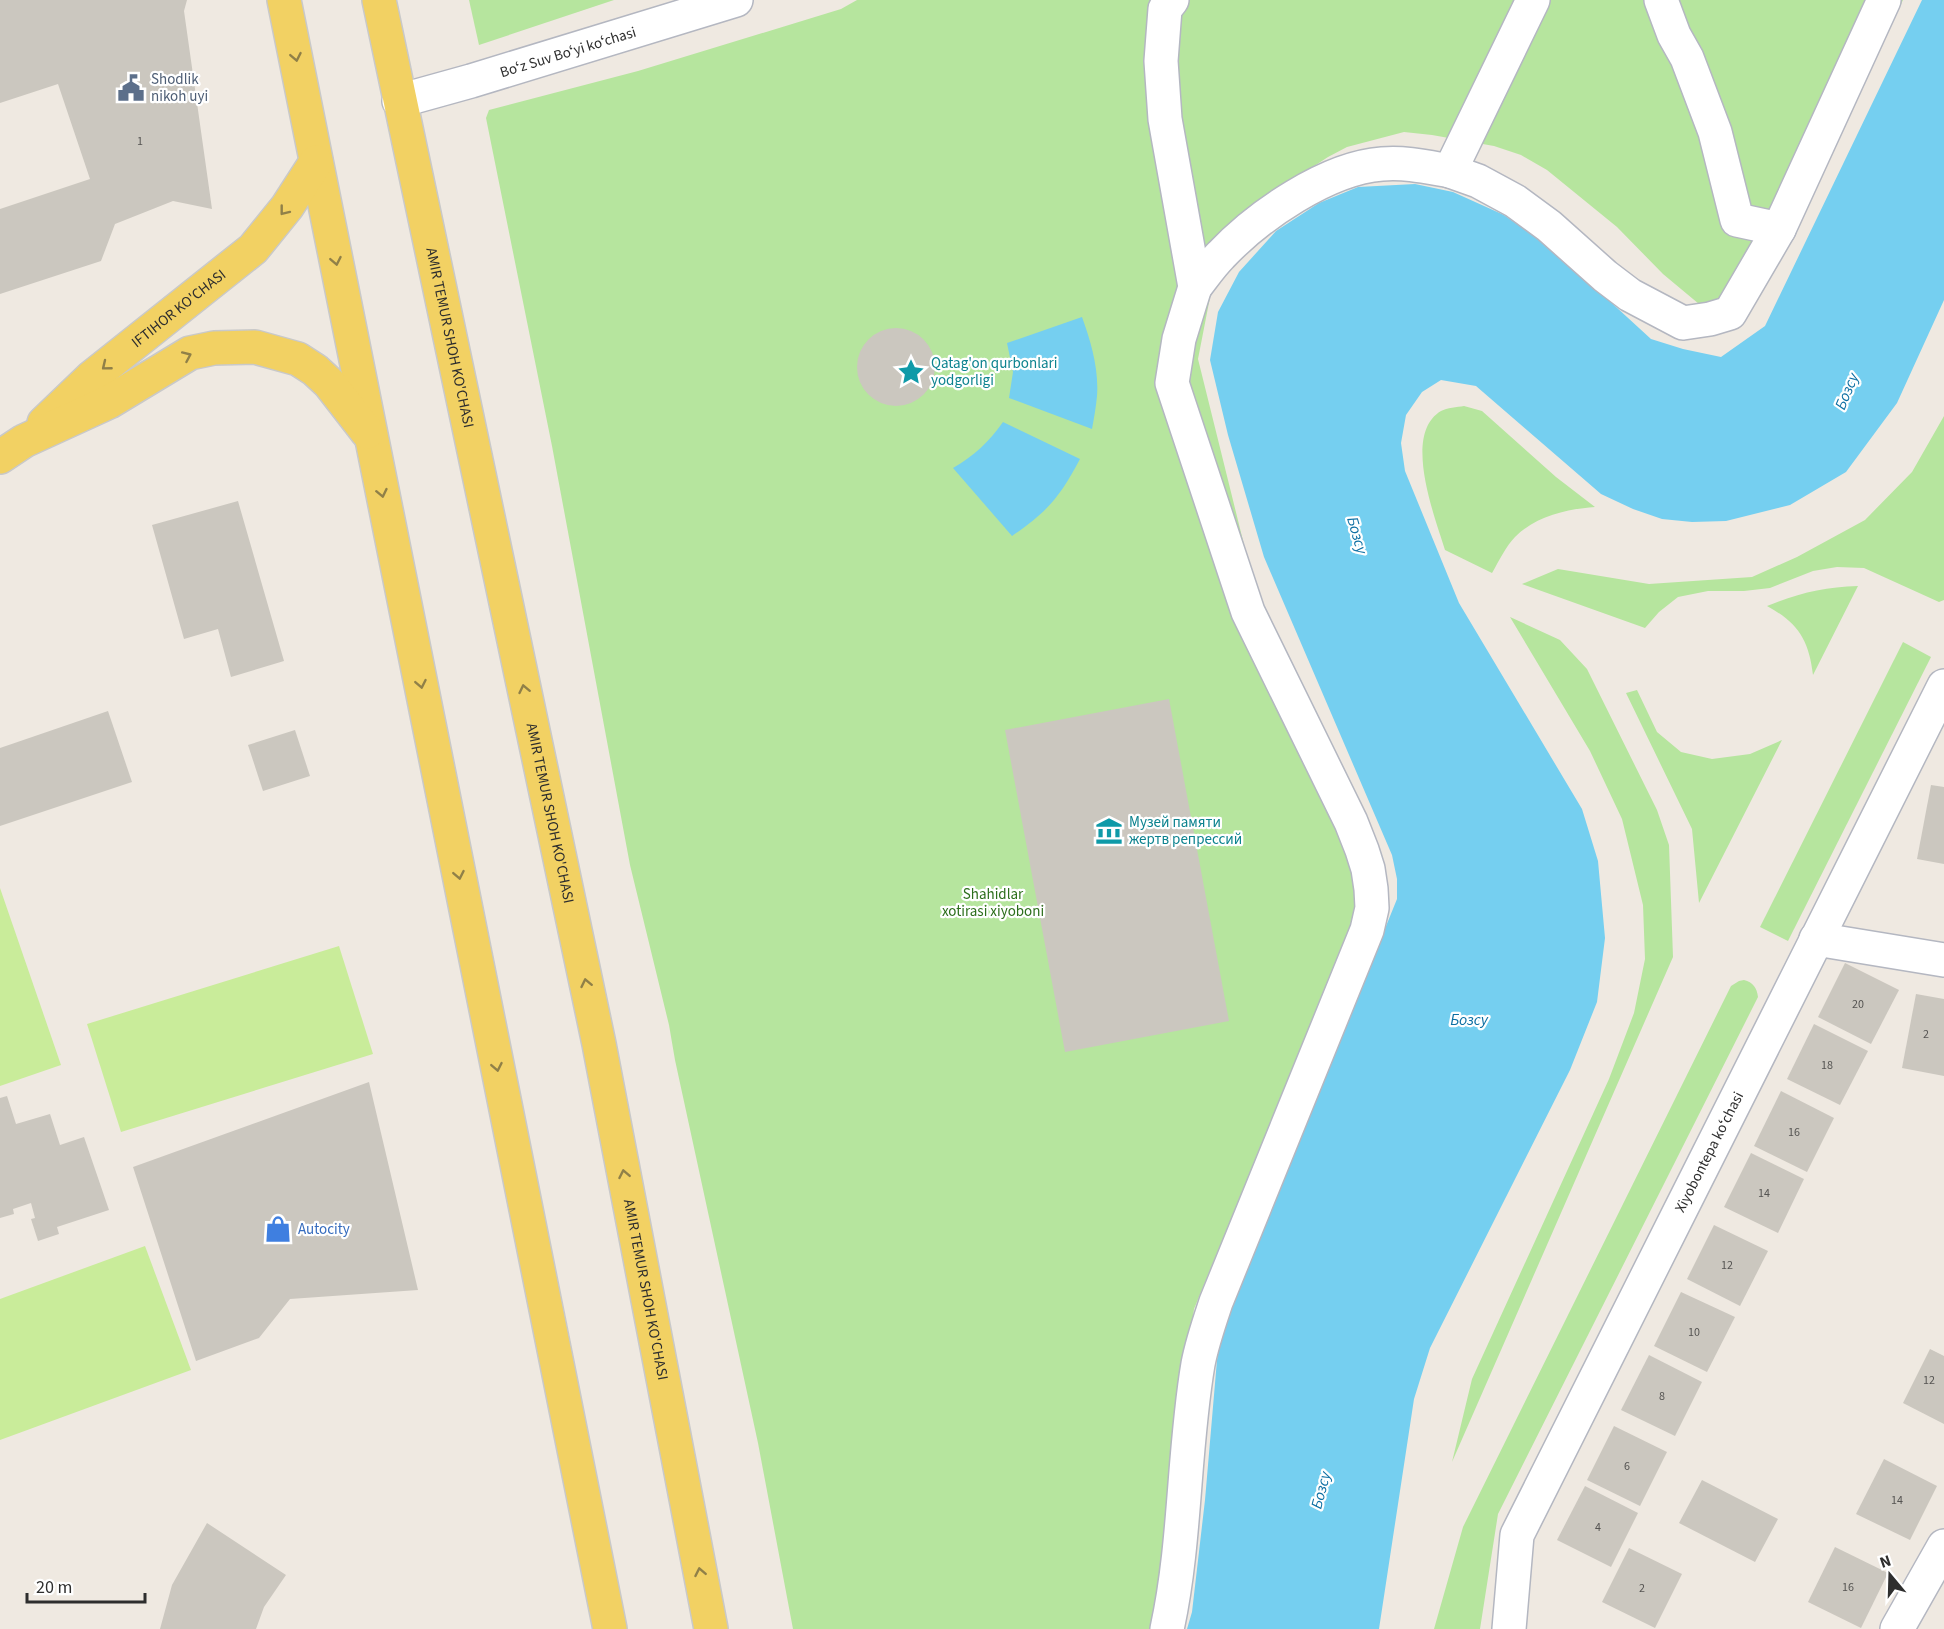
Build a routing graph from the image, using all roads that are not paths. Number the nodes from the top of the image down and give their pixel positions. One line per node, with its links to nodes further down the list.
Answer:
1 (284, 0): 9 (main road, one-way to 9)
2 (379, 0): 8 (main road, AMIR TEMUR SHOH KO'CHASI)
3 (736, 0): 8 (street, Boʻz Suv Boʻyi koʻchasi)
4 (1172, 0): 12 (street)
5 (1533, 0): 10 (street)
6 (1661, 0): 11 (street)
7 (1884, 0): 11 (street)
8 (399, 101): 20 (main road, AMIR TEMUR SHOH KO'CHASI, one-way to 8)
9 (316, 162): 13 (main road, one-way to 13); 14 (main road, IFTIHOR KO'CHASI, one-way to 14)
10 (1450, 171): 11 (street); 12 (street)
11 (1779, 229)
12 (1195, 287): 21 (street)
13 (370, 436): 14 (main road, IFTIHOR KO'CHASI, one-way to 13); 19 (main road, one-way to 19)
14 (12, 449)
15 (1944, 686): 16 (street, Xiyobontepa koʻchasi)
16 (1816, 939): 17 (street); 22 (street, Xiyobontepa koʻchasi)
17 (1944, 960)
18 (1944, 1546): 23 (street)
19 (610, 1629)
20 (711, 1629)
21 (1167, 1629)
22 (1509, 1629)
23 (1897, 1629)

